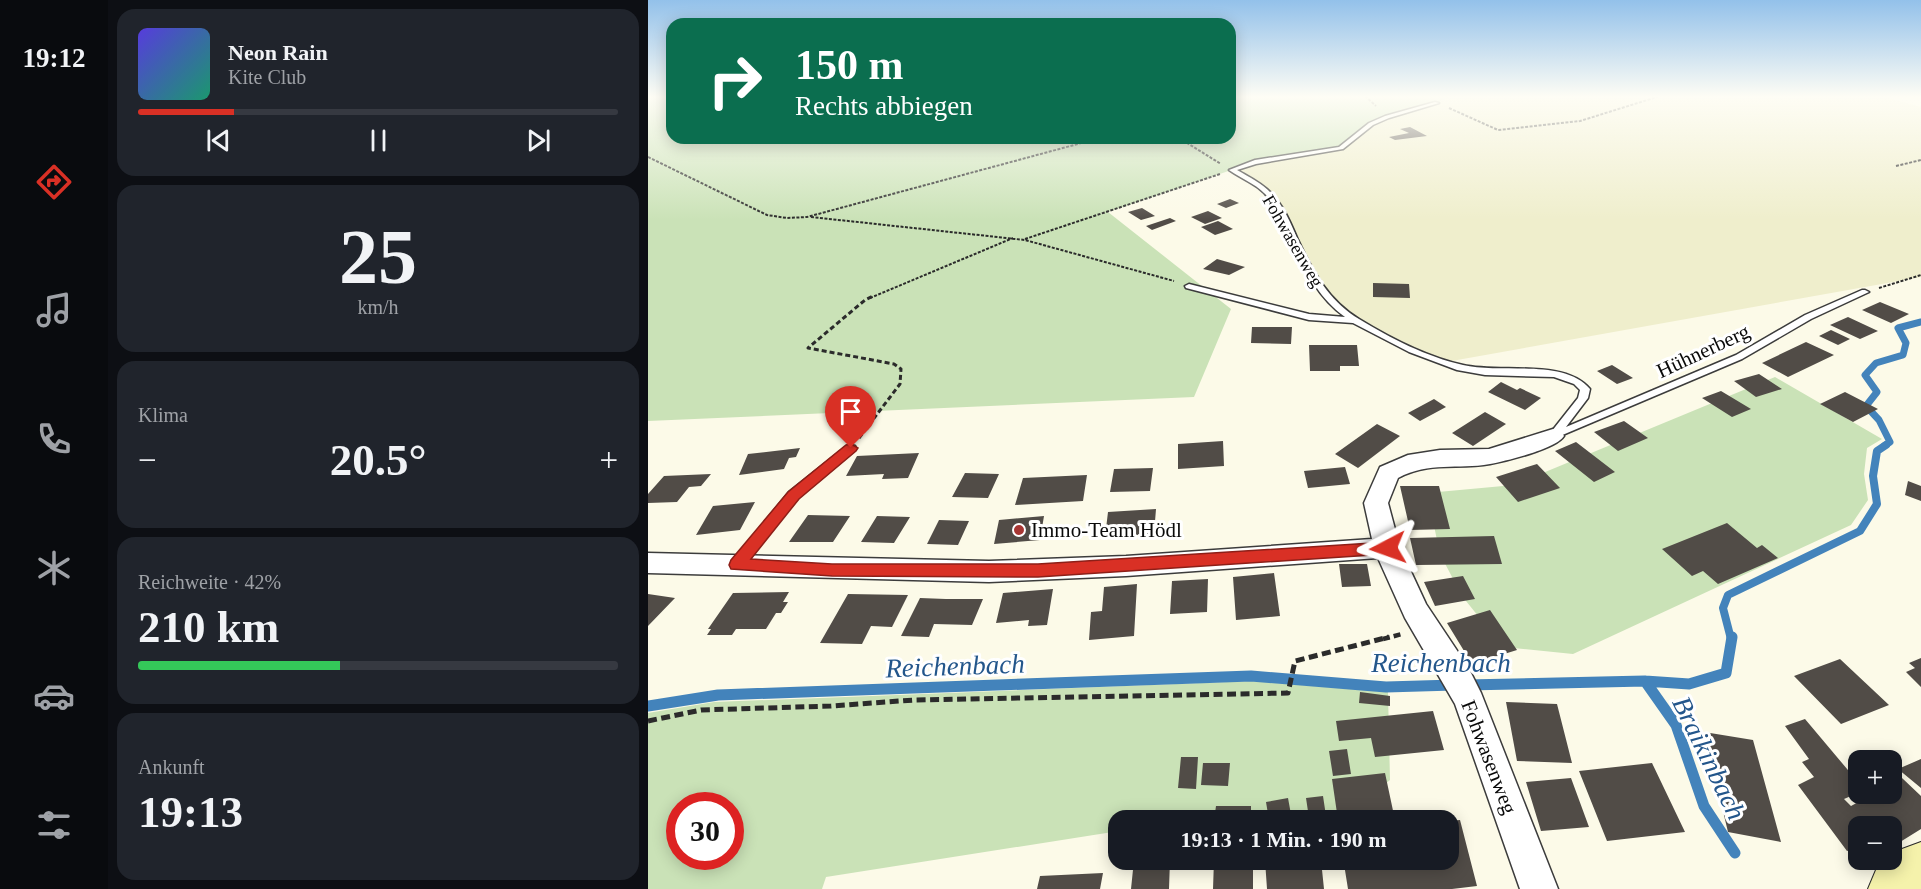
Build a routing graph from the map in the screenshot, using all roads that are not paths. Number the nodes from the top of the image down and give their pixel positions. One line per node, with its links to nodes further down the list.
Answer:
1 (1354, 137): 4 (lane, Fohwasenweg)
2 (1190, 286): 4 (lane, Fohwasenweg)
3 (1865, 292): 5 (lane, Hühnerberg)
4 (1353, 320): 5 (lane, Fohwasenweg)
5 (1553, 436): 7 (street, Fohwasenweg)
6 (851, 448): 9 (lane)
7 (1388, 548): 9 (street); 11 (street, Fohwasenweg)
8 (648, 563): 9 (street)
9 (737, 565)
10 (1921, 868): 12 (street)
11 (1539, 889)
12 (1896, 889)

